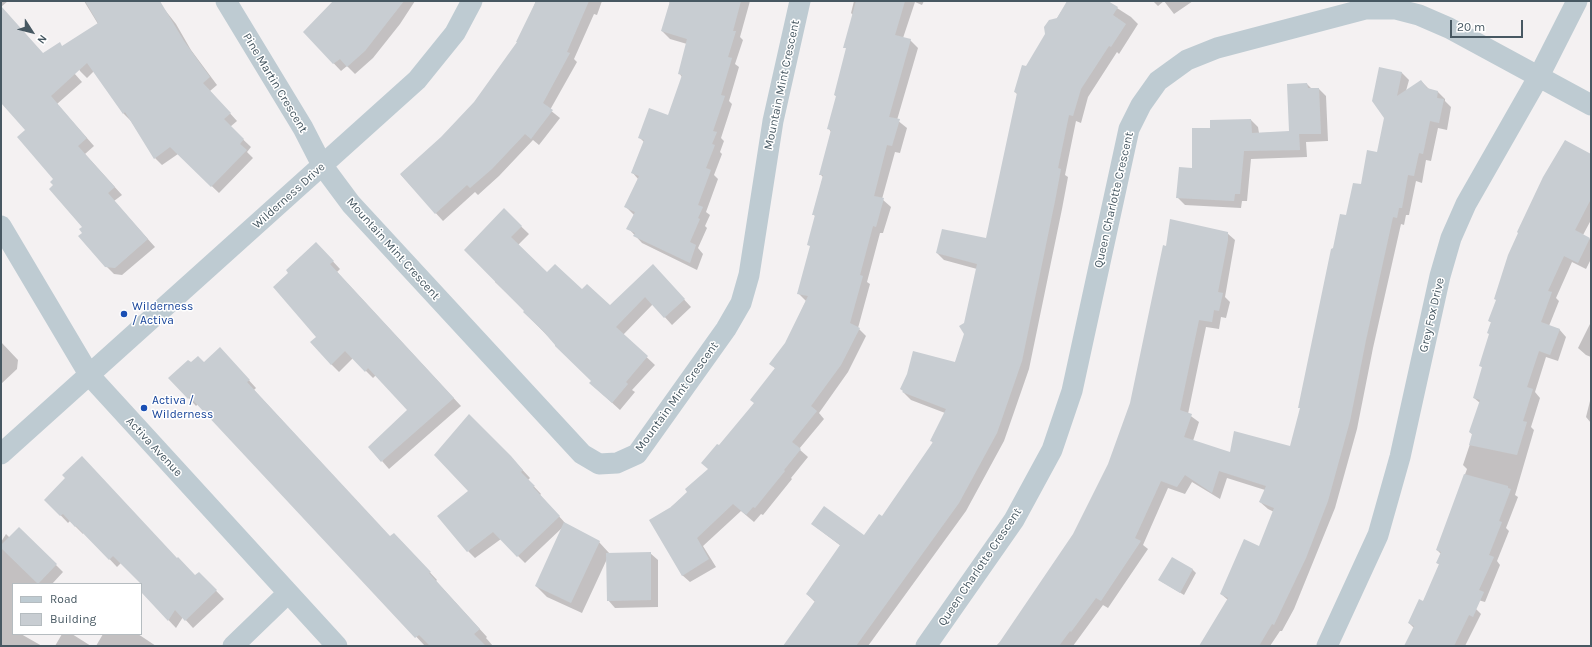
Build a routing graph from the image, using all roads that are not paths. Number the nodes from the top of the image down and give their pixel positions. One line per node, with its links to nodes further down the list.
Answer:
1 (226, 1): 7 (street, Pine Martin Crescent)
2 (472, 1): 7 (street, Wilderness Drive)
3 (800, 1): 7 (street, Mountain Mint Crescent)
4 (1577, 1): 5 (street, Grey Fox Drive)
5 (1539, 76): 6 (street, Queen Charlotte Crescent); 14 (street, Queen Charlotte Crescent); 15 (street, Grey Fox Drive)
6 (1591, 105)
7 (322, 166): 9 (street, Wilderness Drive)
8 (1, 226): 9 (street, Activa Avenue)
9 (90, 376): 10 (street, Wilderness Drive); 11 (street, Activa Avenue)
10 (1, 454)
11 (288, 593): 12 (street); 13 (street, Activa Avenue)
12 (233, 646)
13 (337, 646)
14 (926, 646)
15 (1327, 646)

